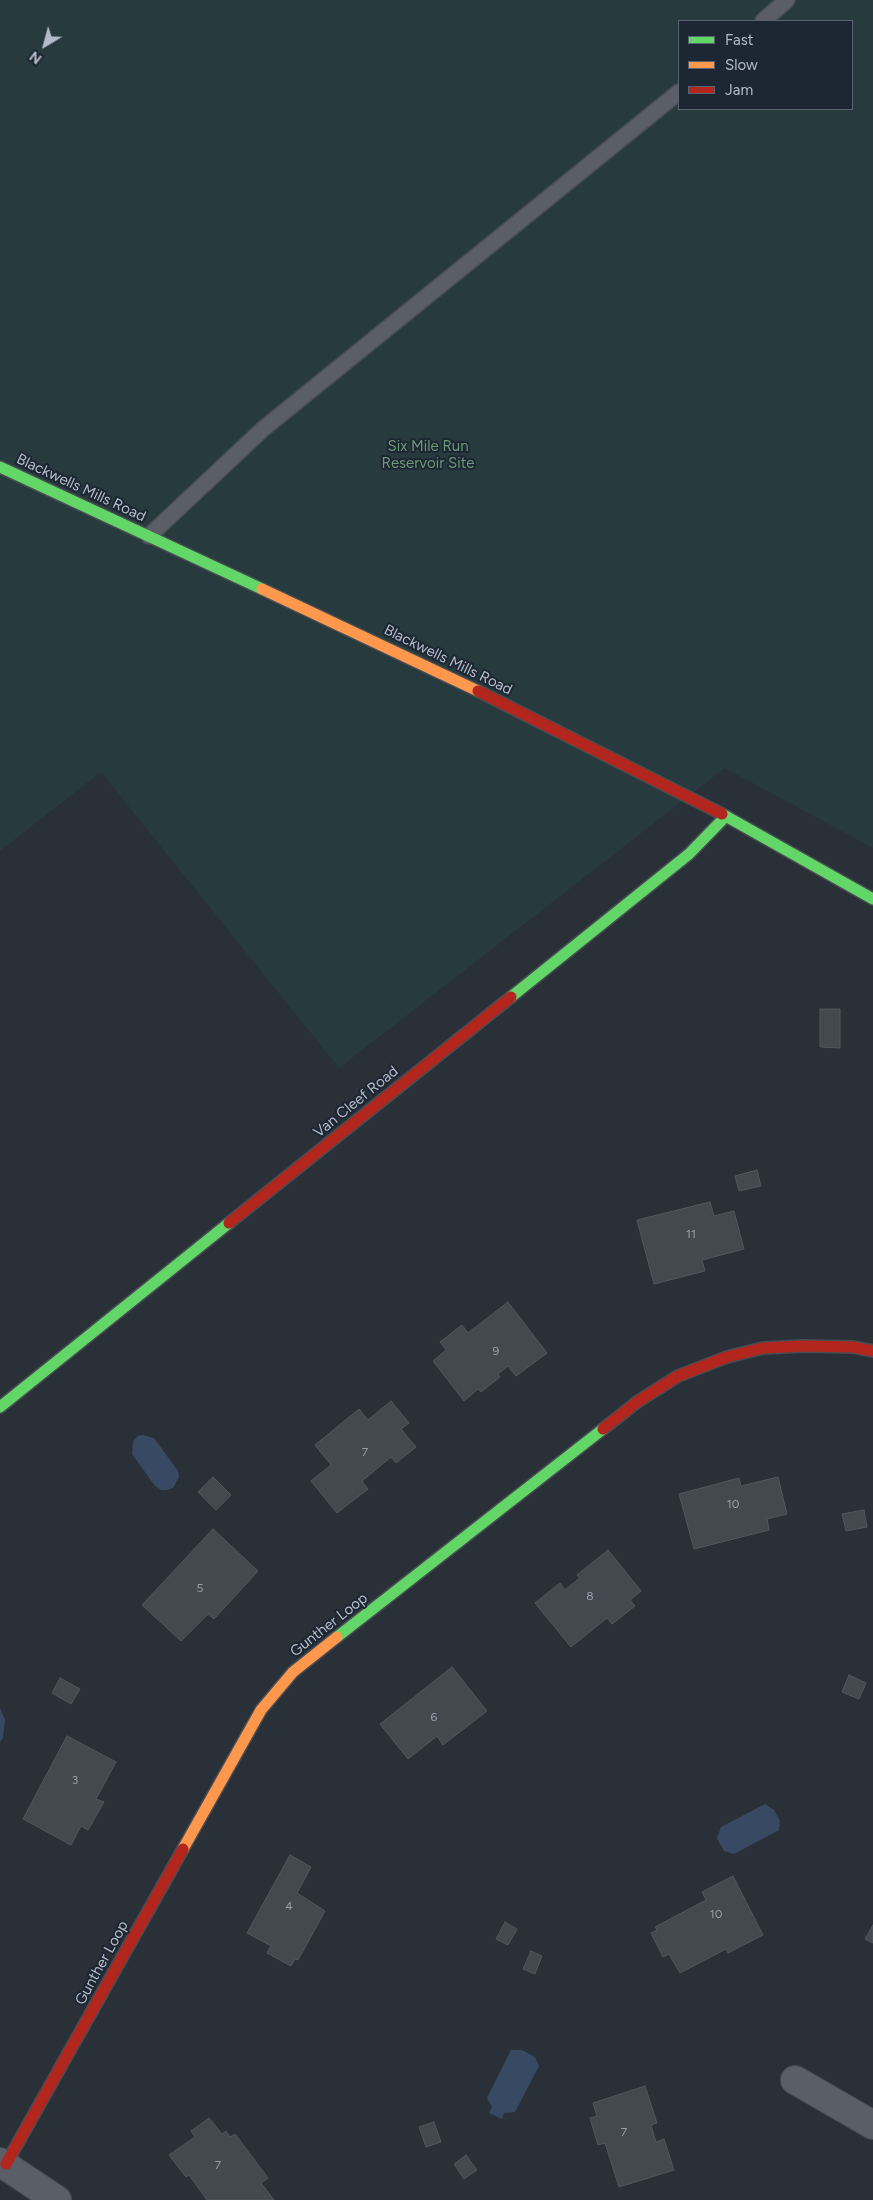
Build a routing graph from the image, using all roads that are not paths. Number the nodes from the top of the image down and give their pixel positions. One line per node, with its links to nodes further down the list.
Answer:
1 (787, 0): 2 (lane)
2 (764, 20)
3 (678, 93): 5 (lane)
4 (0, 467): 5 (street, Blackwells Mills Road)
5 (149, 536): 6 (street, Blackwells Mills Road)
6 (726, 816): 7 (street, Blackwells Mills Road); 9 (street, Van Cleef Road)
7 (873, 899)
8 (873, 1351): 12 (street, Gunther Loop)
9 (0, 1407)
10 (795, 2080): 11 (street)
11 (873, 2125)
12 (3, 2163): 13 (street)
13 (57, 2200)

